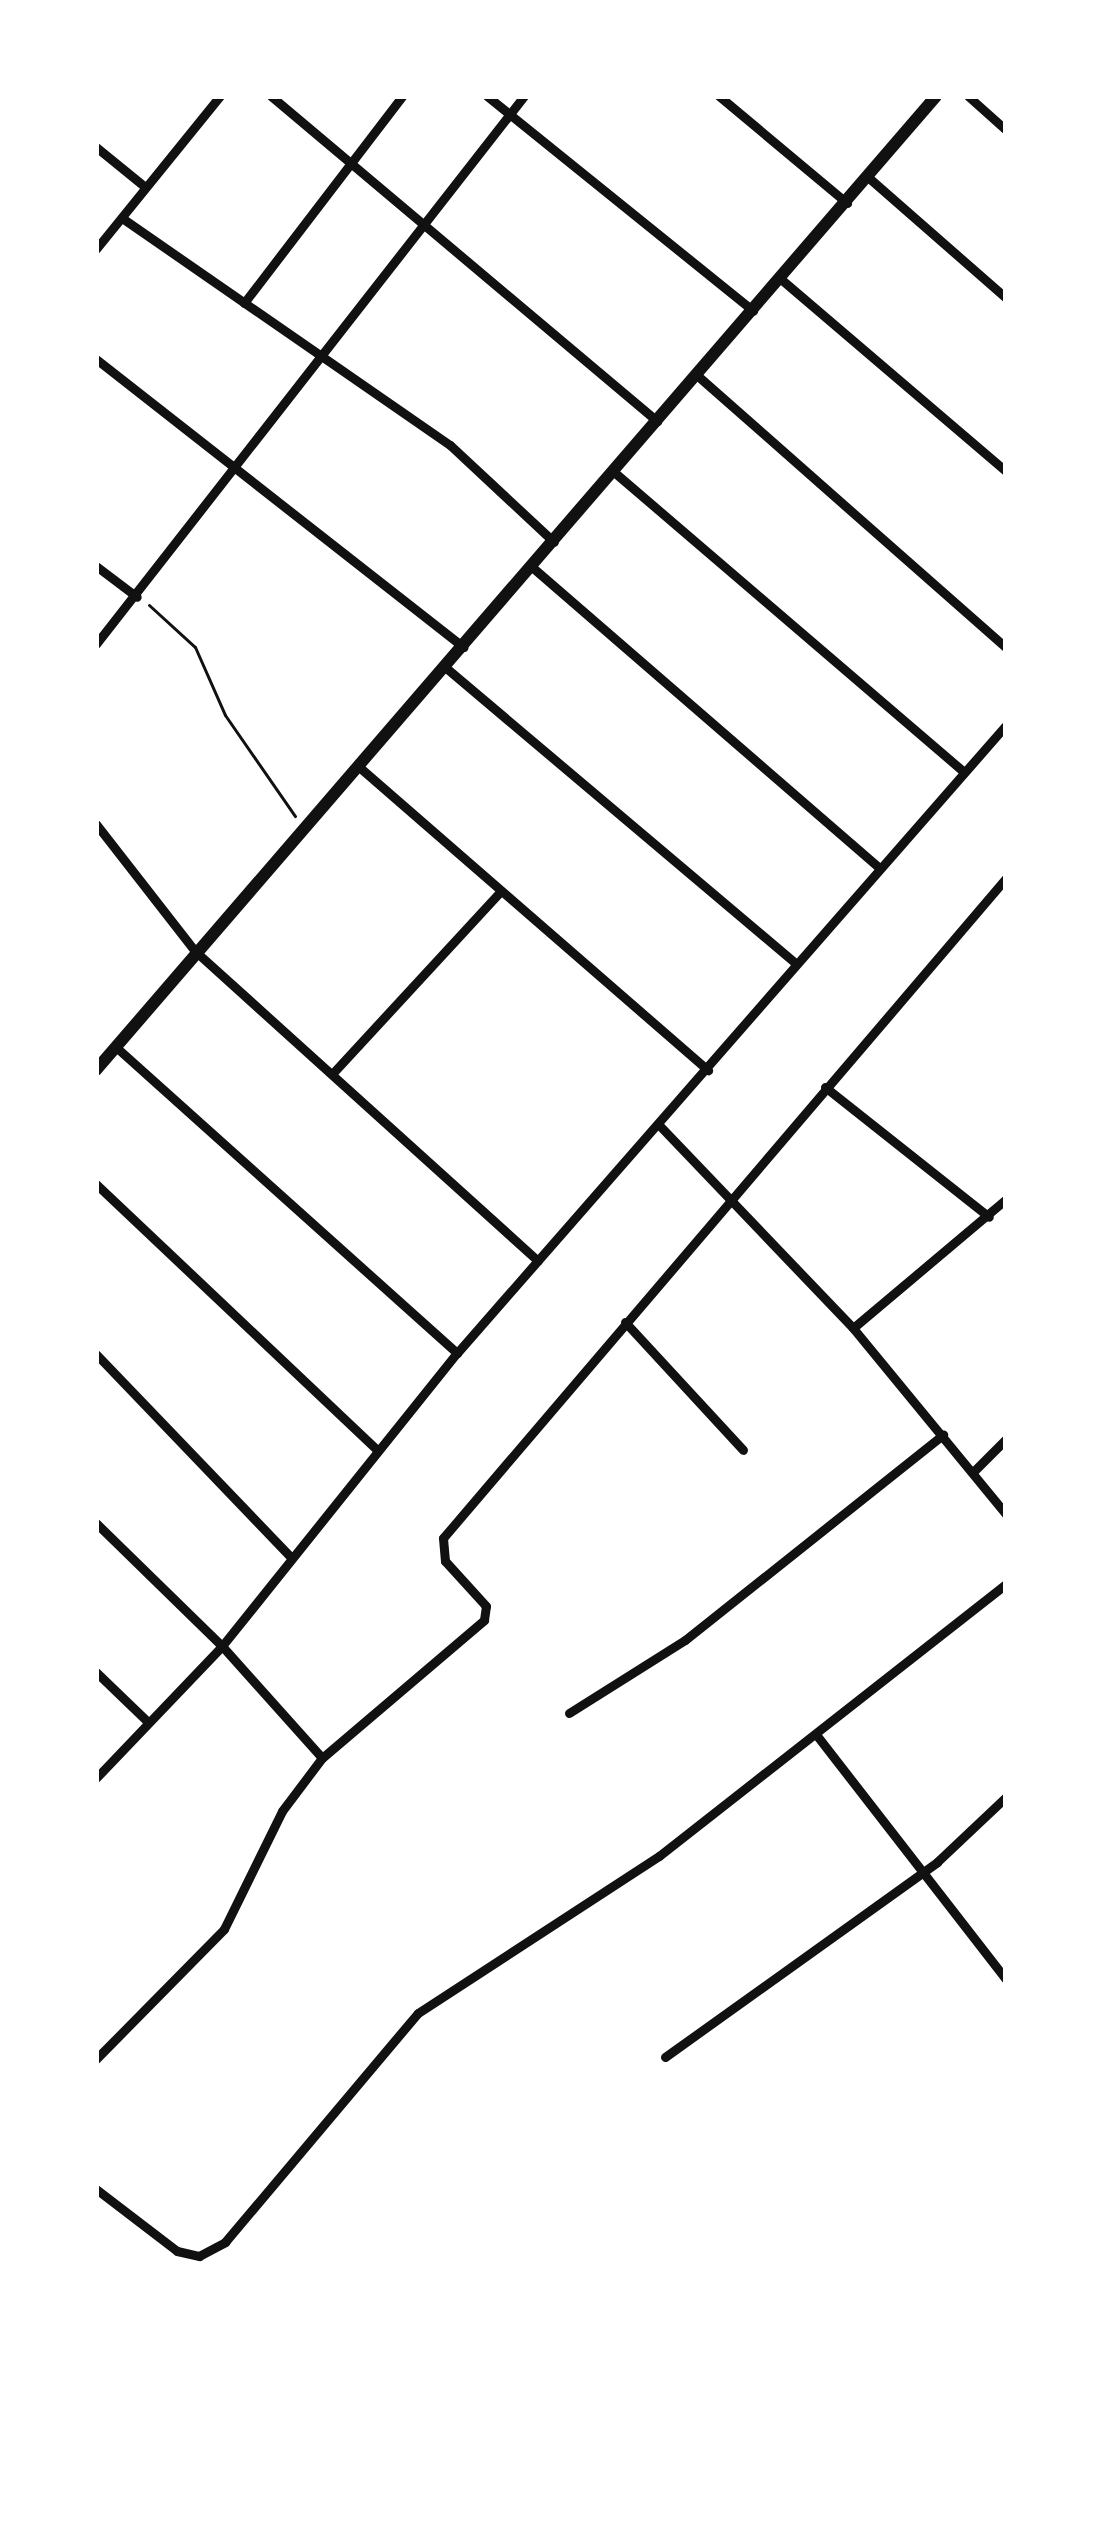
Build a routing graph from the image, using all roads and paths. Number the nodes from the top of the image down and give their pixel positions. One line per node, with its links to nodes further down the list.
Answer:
1 (220, 96): 14 (street)
2 (272, 96): 12 (street)
3 (402, 96): 12 (street)
4 (487, 96): 9 (street)
5 (524, 96): 9 (street)
6 (719, 96): 15 (street)
7 (936, 96): 13 (street)
8 (968, 96): 10 (street)
9 (509, 114): 17 (street); 22 (street)
10 (1006, 130)
11 (96, 147): 14 (street)
12 (354, 162): 17 (street); 21 (street)
13 (869, 178): 15 (street); 20 (street)
14 (145, 187): 16 (street)
15 (847, 203): 19 (street)
16 (122, 218): 18 (street); 21 (street)
17 (426, 222): 23 (street); 26 (street)
18 (96, 249)
19 (782, 280): 22 (street); 28 (street)
20 (1006, 298)
21 (244, 303): 23 (street)
22 (753, 311): 25 (street)
23 (324, 355): 27 (street); 30 (street)
24 (96, 359): 27 (street)
25 (699, 377): 26 (street); 36 (street)
26 (657, 421): 29 (street)
27 (230, 467): 33 (street); 35 (street)
28 (1006, 471)
29 (614, 472): 30 (street); 40 (street)
30 (554, 542): 32 (street)
31 (96, 566): 33 (street)
32 (532, 568): 35 (street); 43 (street)
33 (137, 597): 34 (street); 42 (path)
34 (96, 644)
35 (463, 647): 37 (street)
36 (1006, 648)
37 (445, 668): 39 (street); 47 (street)
38 (1006, 725): 40 (street)
39 (358, 766): 42 (street); 45 (street)
40 (964, 772): 43 (street)
41 (96, 824): 46 (street)
42 (302, 828): 46 (street)
43 (878, 867): 47 (street)
44 (1006, 878): 52 (street)
45 (501, 892): 50 (street); 51 (street)
46 (196, 951): 48 (street); 51 (street)
47 (796, 964): 50 (street)
48 (117, 1048): 49 (street); 61 (street)
49 (96, 1070)
50 (708, 1070): 53 (street)
51 (332, 1074): 58 (street)
52 (825, 1087): 55 (street); 57 (street)
53 (660, 1126): 55 (street); 58 (street)
54 (96, 1184): 65 (street)
55 (732, 1195): 59 (street); 60 (street)
56 (1006, 1199): 57 (street)
57 (989, 1217): 60 (street)
58 (538, 1261): 61 (street)
59 (626, 1322): 66 (street); 77 (street)
60 (853, 1328): 63 (street)
61 (458, 1353): 65 (street)
62 (96, 1354): 70 (street)
63 (943, 1435): 67 (street); 74 (street)
64 (1006, 1439): 67 (street)
65 (377, 1450): 70 (street)
66 (743, 1450)
67 (973, 1472): 68 (street)
68 (1006, 1514)
69 (96, 1523): 72 (street)
70 (289, 1555): 72 (street)
71 (1006, 1584): 76 (street)
72 (222, 1646): 75 (street); 77 (street)
73 (96, 1672): 75 (street)
74 (569, 1713)
75 (147, 1721): 78 (street)
76 (818, 1737): 80 (street); 84 (street)
77 (322, 1758): 83 (street)
78 (96, 1778)
79 (1006, 1797): 80 (street)
80 (922, 1872): 81 (street); 82 (street)
81 (1006, 1979)
82 (664, 2057)
83 (96, 2059)
84 (96, 2189)

